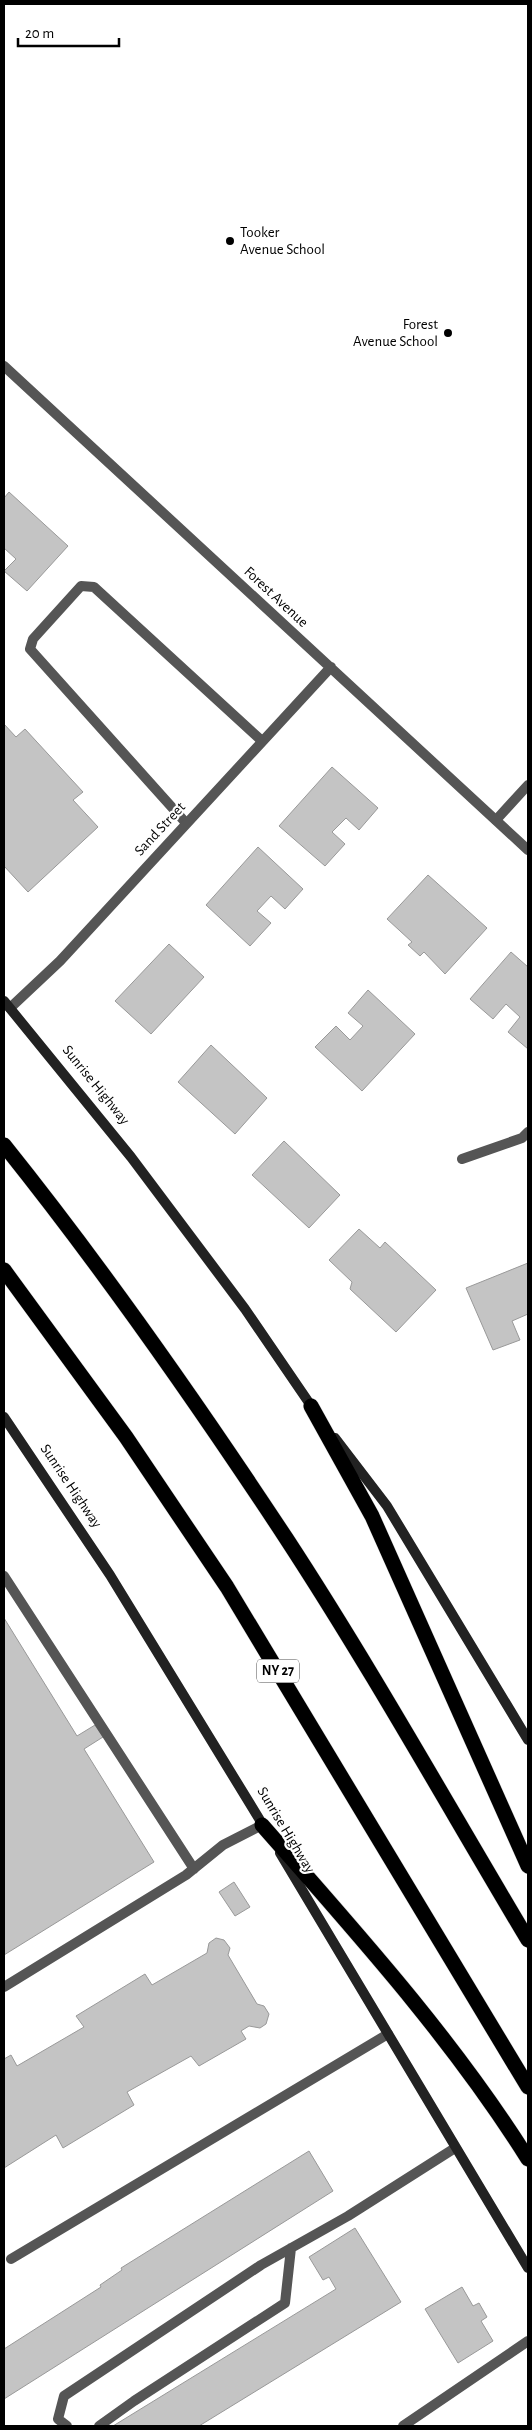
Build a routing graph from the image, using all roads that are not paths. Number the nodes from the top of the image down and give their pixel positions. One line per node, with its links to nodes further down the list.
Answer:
1 (4, 366): 2 (street, Forest Avenue)
2 (331, 667): 3 (street, Sand Street); 5 (street, Forest Avenue)
3 (262, 741): 6 (street, Sand Street); 6 (street)
4 (528, 785): 5 (street)
5 (496, 820): 7 (street, Forest Avenue)
6 (186, 823): 8 (street, Sand Street)
7 (528, 850)
8 (7, 1004): 13 (main road, Sunrise Highway)
9 (528, 1132): 11 (street)
10 (4, 1145): 20 (highway)
11 (462, 1159)
12 (4, 1270): 23 (highway, NY 27)
13 (311, 1406): 16 (main road, Sunrise Highway); 18 (highway)
14 (4, 1417): 17 (main road, Sunrise Highway)
15 (4, 1576): 19 (street)
16 (528, 1740)
17 (262, 1824): 19 (street); 22 (main road, Sunrise Highway); 25 (highway)
18 (528, 1866)
19 (194, 1868): 21 (street)
20 (528, 1940)
21 (4, 1987)
22 (388, 2034): 24 (main road, Sunrise Highway); 27 (street)
23 (528, 2087)
24 (455, 2148): 26 (street); 28 (main road, Sunrise Highway)
25 (528, 2159)
26 (291, 2248): 30 (street); 31 (street)
27 (11, 2259)
28 (528, 2268)
29 (528, 2341): 32 (street)
30 (67, 2426)
31 (99, 2426)
32 (403, 2426)

